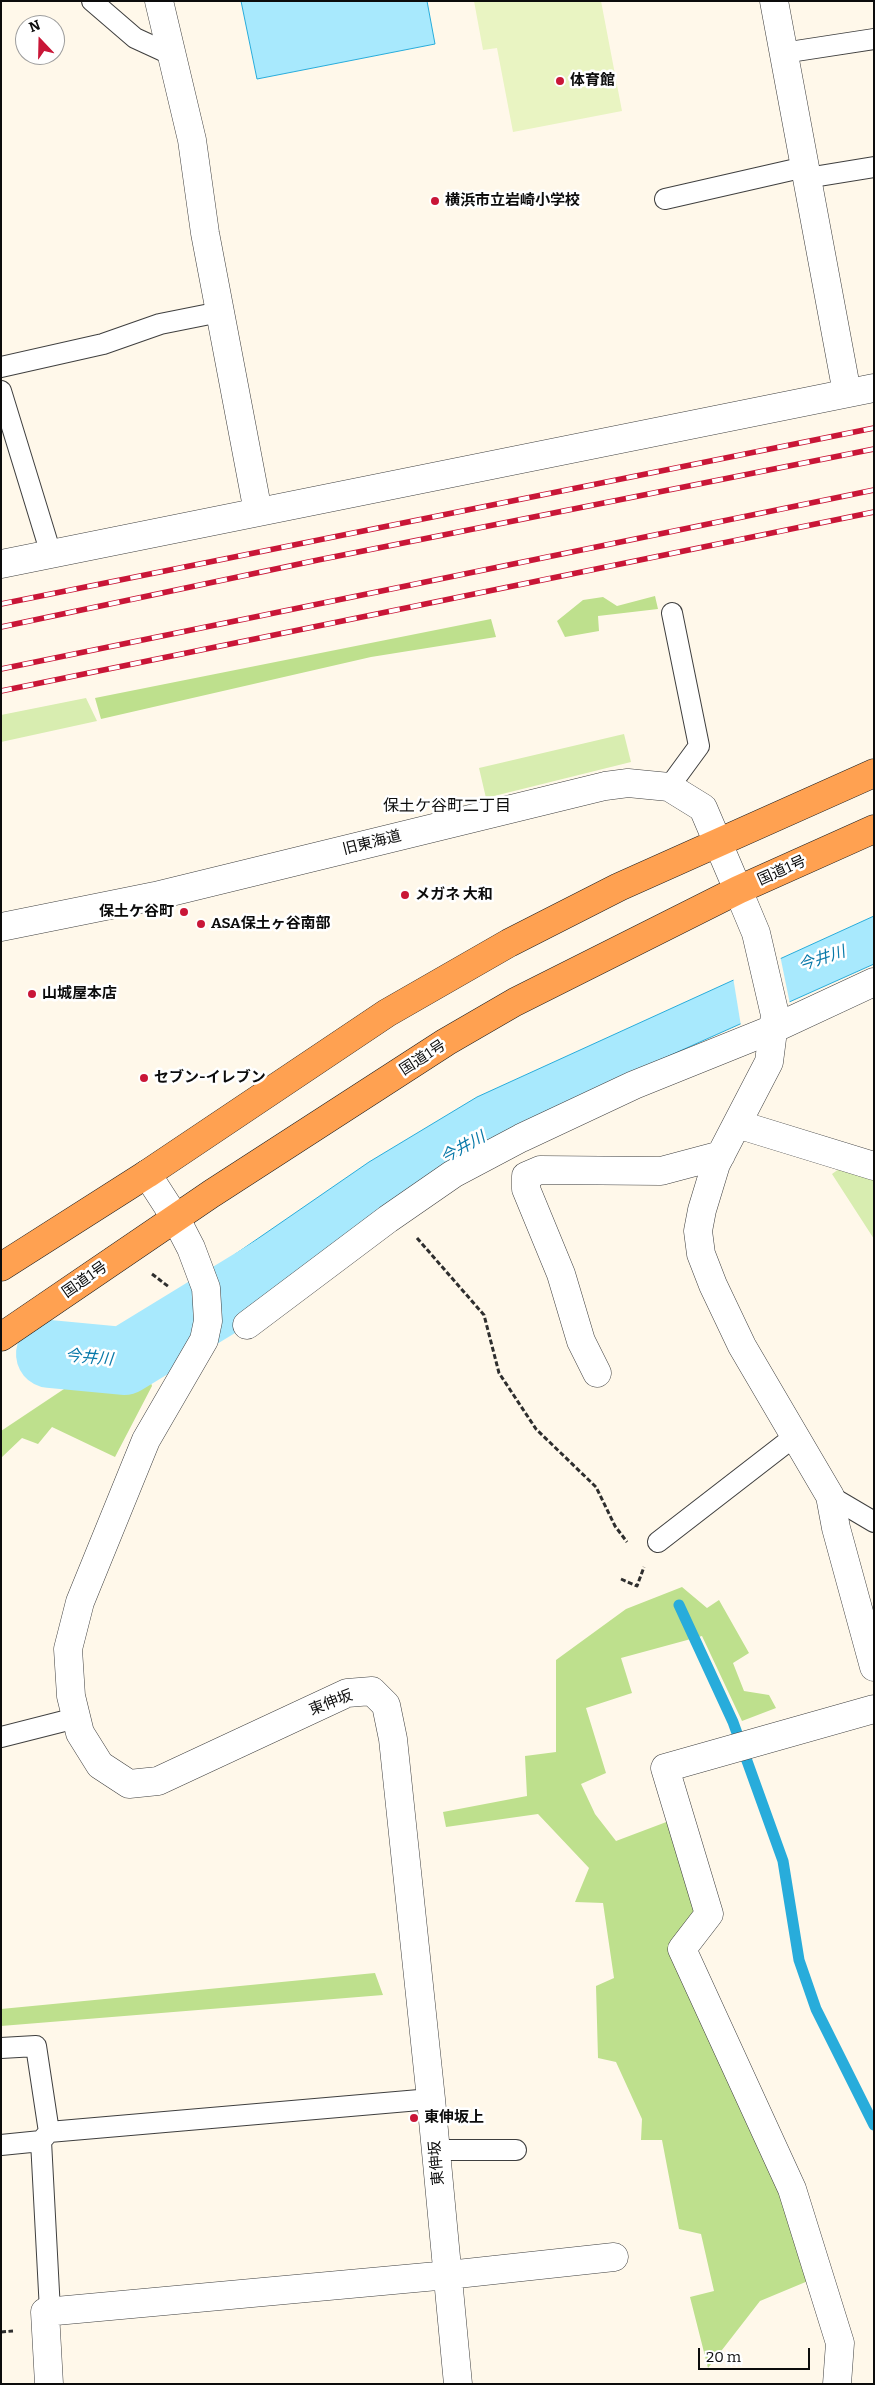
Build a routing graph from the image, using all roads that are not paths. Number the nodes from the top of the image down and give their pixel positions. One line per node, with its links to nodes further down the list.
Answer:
1 (92, 1): 6 (lane)
2 (159, 1): 6 (street)
3 (774, 1): 5 (street)
4 (874, 39): 5 (lane)
5 (784, 53): 8 (street)
6 (172, 55): 10 (street)
7 (874, 168): 8 (lane)
8 (806, 173): 9 (lane); 14 (street)
9 (665, 199)
10 (220, 312): 11 (lane); 15 (street)
11 (1, 367)
12 (874, 388): 14 (street)
13 (1, 391): 16 (lane)
14 (847, 393): 15 (street)
15 (258, 512): 16 (street)
16 (51, 554): 17 (street)
17 (1, 564)
18 (672, 613): 20 (lane)
19 (874, 773): 22 (highway)
20 (669, 787): 22 (street, 旧東海道); 24 (street, 旧東海道)
21 (874, 829): 23 (highway, 国道1号)
22 (718, 841): 23 (street, 旧東海道); 30 (highway)
23 (738, 890): 26 (street, 旧東海道); 31 (highway, 国道1号)
24 (1, 927)
25 (874, 982): 26 (street)
26 (774, 1022): 27 (street, 旧東海道); 33 (street)
27 (737, 1124): 28 (street, 旧東海道); 29 (street)
28 (721, 1154): 35 (street); 36 (street, 旧東海道)
29 (874, 1166)
30 (147, 1174): 31 (street); 32 (highway)
31 (176, 1219): 34 (highway, 国道1号); 42 (street, 東伸坂)
32 (1, 1267)
33 (246, 1325)
34 (1, 1337)
35 (597, 1373)
36 (795, 1436): 37 (street, 旧東海道); 39 (lane)
37 (830, 1496): 38 (lane); 40 (street, 旧東海道)
38 (874, 1522)
39 (658, 1542)
40 (874, 1667)
41 (874, 1709): 55 (street)
42 (76, 1718): 43 (lane); 45 (street, 東伸坂)
43 (1, 1737)
44 (1, 2048): 46 (lane)
45 (431, 2099): 46 (lane); 48 (street, 東伸坂)
46 (45, 2136): 47 (lane); 52 (lane)
47 (1, 2145)
48 (436, 2150): 49 (lane); 51 (street, 東伸坂)
49 (516, 2150)
50 (614, 2257): 51 (street)
51 (448, 2275): 52 (street); 54 (street, 東伸坂)
52 (50, 2311): 53 (street)
53 (49, 2384)
54 (458, 2384)
55 (837, 2384)

